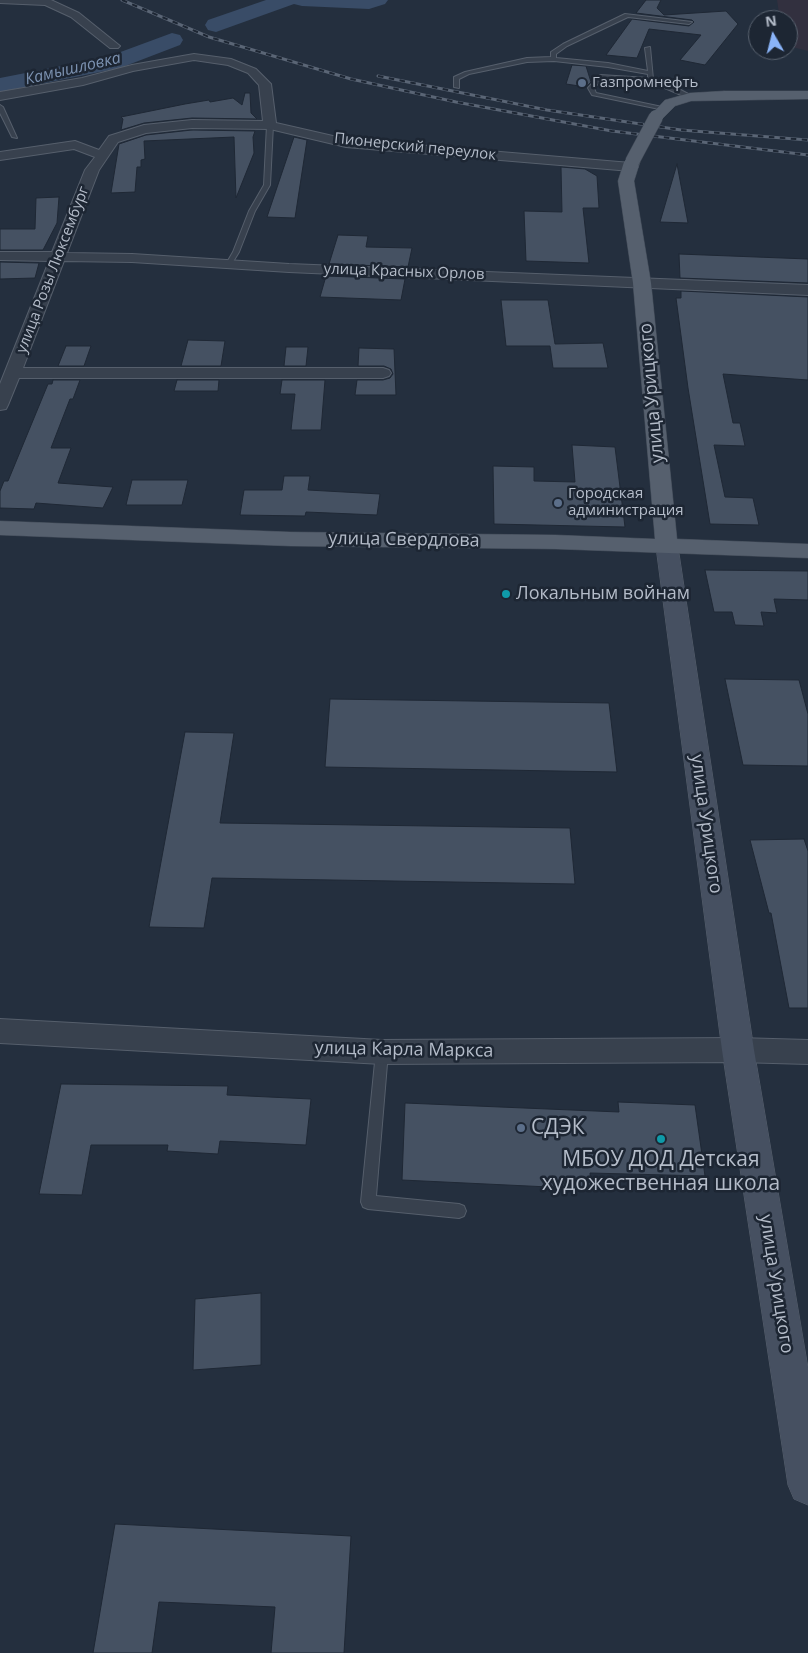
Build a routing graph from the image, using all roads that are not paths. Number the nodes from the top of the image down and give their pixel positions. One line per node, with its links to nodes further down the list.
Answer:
1 (0, 0): 3 (street)
2 (689, 22): 5 (lane)
3 (114, 46)
4 (648, 48): 6 (lane)
5 (554, 58): 6 (lane); 8 (lane)
6 (650, 74): 7 (lane)
7 (652, 80): 11 (lane); 13 (lane)
8 (457, 87)
9 (808, 95): 11 (main road)
10 (0, 96): 14 (street)
11 (690, 97): 13 (main road)
12 (0, 107): 15 (lane)
13 (660, 112): 19 (main road, улица Урицкого, bridge)
14 (270, 125): 16 (street, Пионерский переулок); 19 (street, Пионерский переулок); 22 (lane)
15 (15, 137)
16 (113, 139): 17 (street, улица Розы Люксембург)
17 (102, 155): 18 (street); 21 (street, улица Розы Люксембург)
18 (0, 156)
19 (632, 164): 23 (main road, улица Урицкого)
20 (0, 256): 21 (street, улица Красных Орлов)
21 (59, 258): 22 (street, улица Красных Орлов); 25 (street, улица Розы Люксембург)
22 (229, 264): 23 (street, улица Красных Орлов)
23 (642, 283): 24 (street, улица Красных Орлов); 29 (main road, улица Урицкого)
24 (808, 290)
25 (13, 373): 26 (street); 27 (street, улица Розы Люксембург)
26 (384, 373)
27 (0, 405)
28 (0, 528): 29 (main road, улица Свердлова)
29 (667, 547): 30 (main road, улица Свердлова); 32 (main road, улица Урицкого)
30 (808, 551)
31 (0, 1031): 33 (street, улица Карла Маркса)
32 (738, 1050): 33 (street, улица Карла Маркса); 34 (street, улица Карла Маркса); 36 (main road, улица Урицкого)
33 (382, 1052): 35 (lane)
34 (808, 1052)
35 (459, 1211)
36 (808, 1485)

